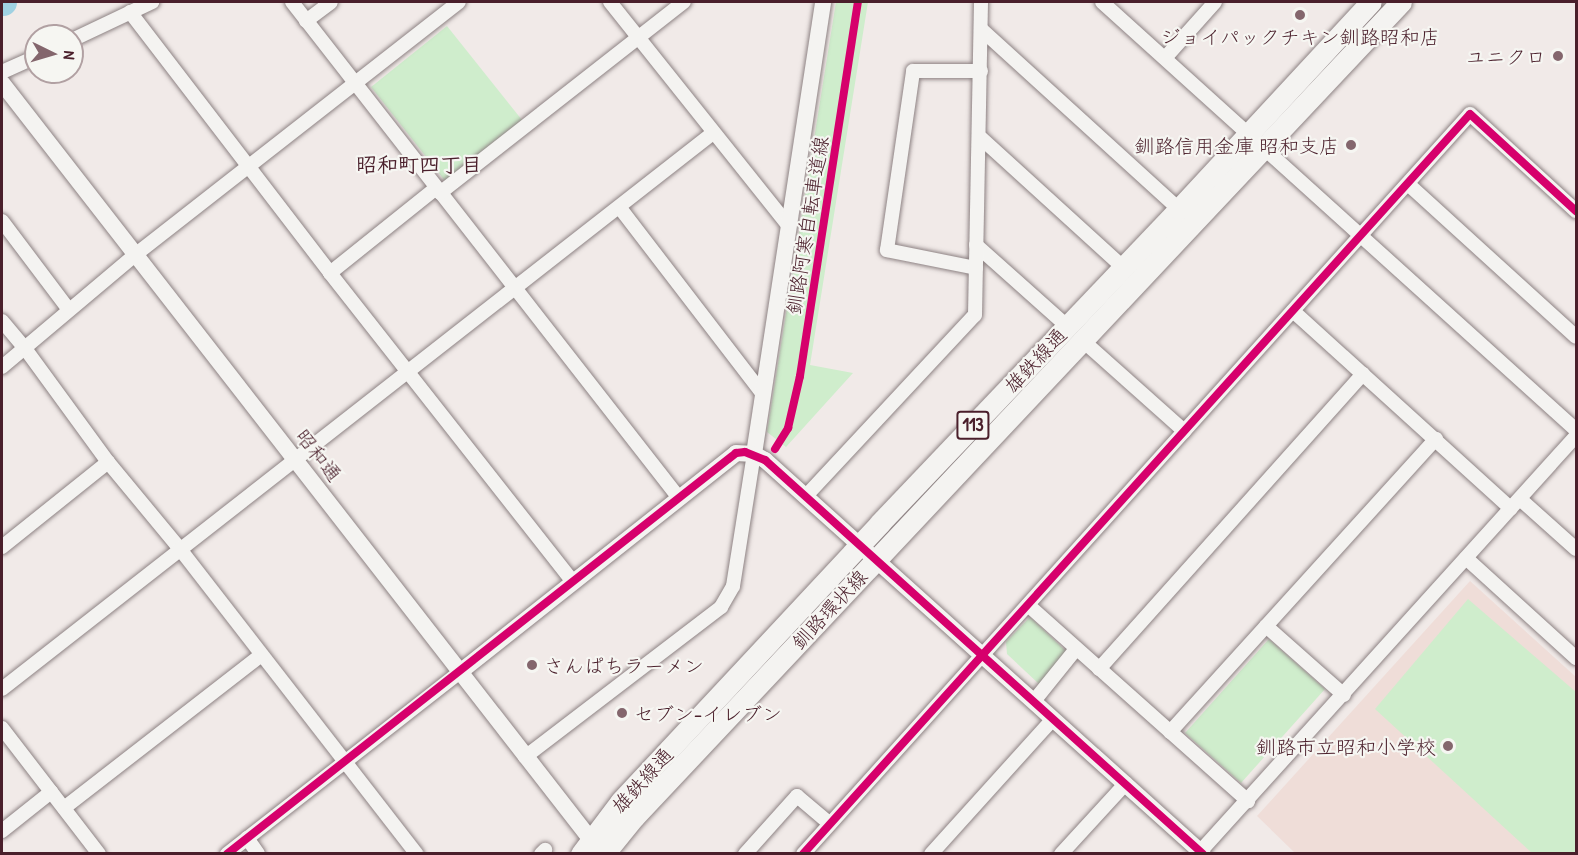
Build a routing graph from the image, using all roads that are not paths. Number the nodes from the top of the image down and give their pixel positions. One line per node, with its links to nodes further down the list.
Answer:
1 (152, 2): 13 (street)
2 (292, 2): 14 (street)
3 (331, 2): 14 (street)
4 (459, 2): 23 (street)
5 (610, 2): 17 (street)
6 (684, 2): 17 (street)
7 (823, 2): 35 (street)
8 (981, 2): 15 (street)
9 (1102, 2): 18 (street)
10 (1371, 2): 25 (main road, 雄鉄線通 / 113)
11 (1401, 2): 27 (main road, 雄鉄線通 / 113)
12 (1210, 4): 18 (street)
13 (130, 12): 16 (street); 28 (street)
14 (306, 21): 23 (street)
15 (982, 30): 20 (street); 32 (street)
16 (84, 34)
17 (638, 37): 24 (street); 30 (street)
18 (1165, 58): 25 (street)
19 (24, 62): 21 (street)
20 (981, 71): 26 (street); 40 (street)
21 (2, 72)
22 (2, 83): 38 (street, 昭和通)
23 (354, 83): 28 (street); 30 (street)
24 (713, 133): 31 (street); 35 (street)
25 (1247, 134): 27 (street); 32 (main road, 雄鉄線通 / 113)
26 (981, 138): 37 (street); 39 (street)
27 (1263, 148): 36 (street); 46 (main road, 雄鉄線通 / 113)
28 (249, 165): 38 (street); 41 (street)
29 (1408, 184): 33 (street); 36 (street); 47 (street)
30 (438, 190): 41 (street); 42 (street)
31 (620, 208): 42 (street); 52 (street)
32 (1179, 209): 39 (main road, 雄鉄線通 / 113)
33 (1576, 211)
34 (2, 221): 43 (street)
35 (789, 226): 52 (street)
36 (1361, 235): 44 (street); 53 (street)
37 (976, 245): 40 (street); 46 (street)
38 (135, 255): 43 (street); 58 (street, 昭和通)
39 (1123, 267): 46 (main road, 雄鉄線通 / 113)
40 (976, 268): 60 (street)
41 (330, 273): 50 (street)
42 (515, 289): 50 (street); 61 (street)
43 (69, 310): 48 (street)
44 (1293, 311): 51 (street); 54 (street)
45 (2, 321): 48 (street)
46 (1074, 333): 54 (street); 63 (main road, 雄鉄線通 / 113); 68 (main road, 釧路環状線 / 113)
47 (1576, 338)
48 (24, 347): 49 (street); 59 (street)
49 (2, 367)
50 (409, 372): 58 (street); 69 (street)
51 (1363, 374): 56 (street); 76 (street)
52 (762, 393): 57 (street)
53 (1576, 430)
54 (1184, 431): 70 (street)
55 (1576, 436): 62 (street)
56 (1436, 439): 62 (street); 71 (street)
57 (754, 454): 60 (street); 61 (street); 84 (street)
58 (297, 461): 65 (street); 77 (street, 昭和通)
59 (108, 462): 64 (street); 65 (street)
60 (805, 497): 63 (street)
61 (679, 498): 69 (street)
62 (1516, 504): 66 (street); 67 (street)
63 (860, 545): 68 (street); 93 (main road, 雄鉄線通 / 113)
64 (2, 547)
65 (180, 549): 73 (street); 78 (street)
66 (1576, 549)
67 (1466, 558): 75 (street); 79 (street)
68 (876, 559): 74 (street); 93 (main road, 釧路環状線 / 113)
69 (572, 581): 77 (street)
70 (1028, 605): 72 (street); 74 (street)
71 (1266, 626): 79 (street); 83 (street)
72 (1076, 649): 76 (street); 80 (street)
73 (261, 655): 85 (street); 89 (street)
74 (982, 656): 80 (street); 90 (street)
75 (1576, 658)
76 (1100, 669): 83 (street)
77 (460, 672): 84 (street, 昭和通); 85 (street)
78 (2, 689)
79 (1344, 695): 88 (street)
80 (1034, 701): 81 (street)
81 (1053, 719): 86 (street); 101 (street)
82 (2, 728): 87 (street)
83 (1170, 732): 88 (street)
84 (525, 756): 93 (street, 昭和通)
85 (346, 761): 92 (street); 98 (street)
86 (1126, 783): 94 (street); 102 (street)
87 (51, 792): 89 (street); 91 (street)
88 (1248, 801): 94 (street)
89 (64, 808): 95 (street)
90 (829, 823): 99 (street); 100 (street)
91 (2, 831)
92 (247, 838): 96 (street); 97 (street)
93 (594, 850)
94 (1201, 853)
95 (99, 854)
96 (227, 854)
97 (258, 854)
98 (417, 854)
99 (745, 854)
100 (803, 854)
101 (931, 854)
102 (1061, 854)

